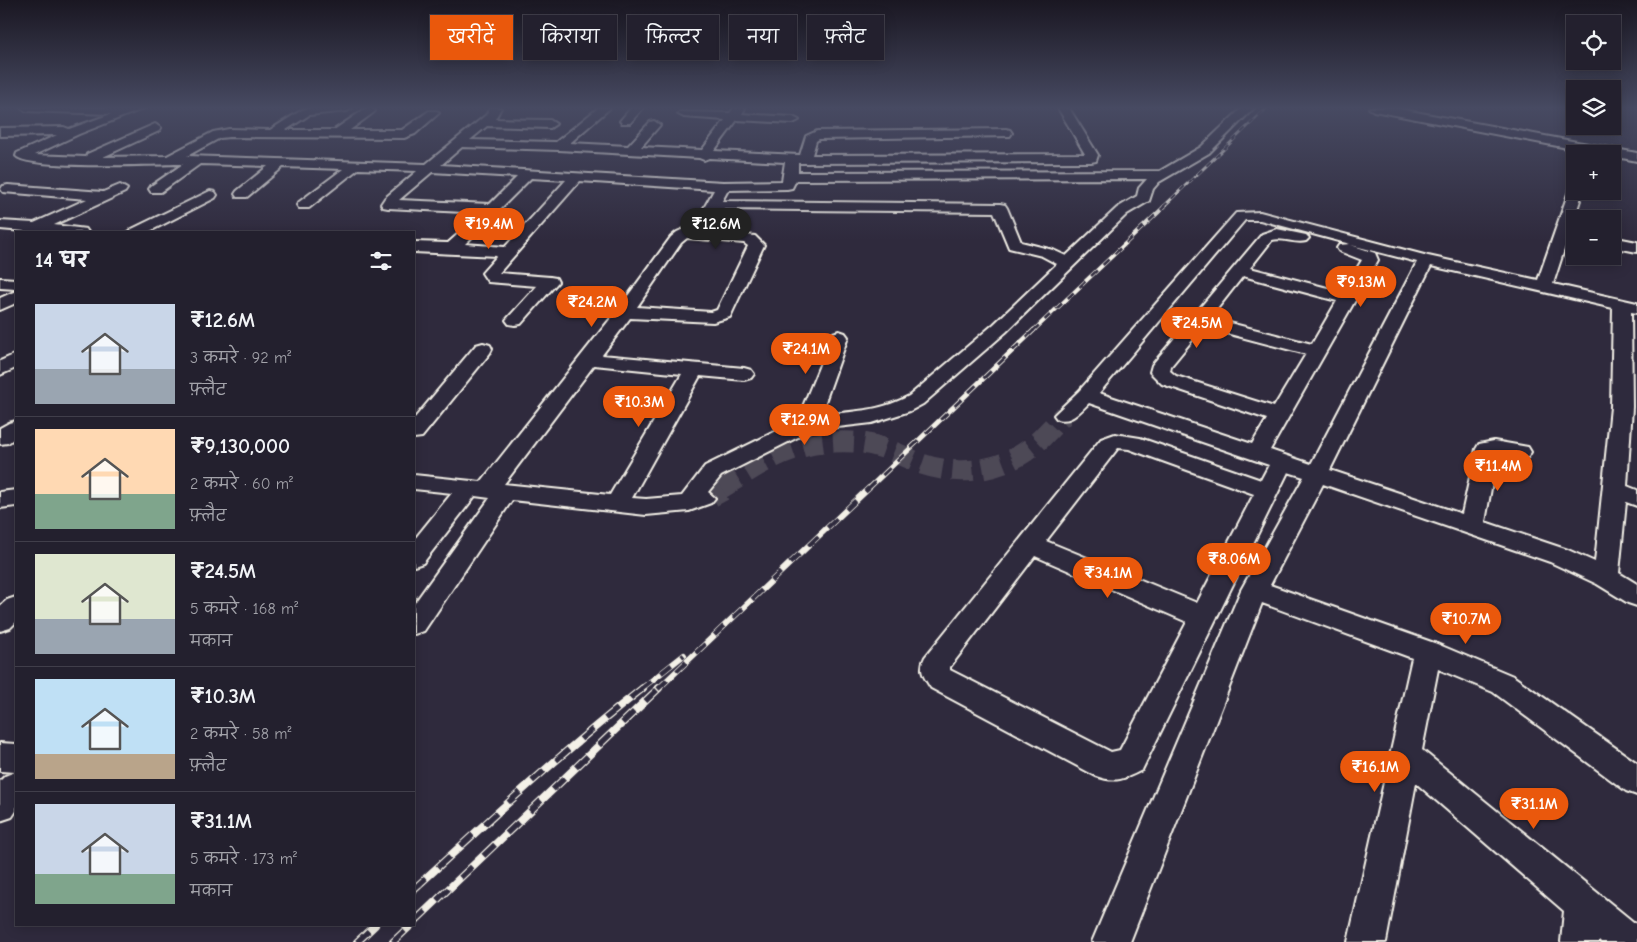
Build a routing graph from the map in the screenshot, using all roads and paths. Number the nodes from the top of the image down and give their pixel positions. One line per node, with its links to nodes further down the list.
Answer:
1 (31, 152): 22 (street)
2 (102, 152): 19 (street)
3 (185, 152): 20 (street)
4 (448, 152): 25 (street)
5 (643, 152): 12 (street)
6 (707, 152): 14 (street)
7 (802, 152): 18 (street)
8 (931, 152): 16 (street)
9 (1019, 152): 17 (street)
10 (1090, 152): 17 (street)
11 (1202, 152): 27 (street)
12 (672, 154): 14 (street); 30 (street)
13 (1621, 155): 15 (street)
14 (704, 156): 18 (street)
15 (1637, 157)
16 (933, 158): 17 (street); 18 (street)
17 (1023, 158)
18 (798, 159): 28 (street)
19 (84, 160): 20 (street); 22 (street)
20 (169, 160): 21 (street)
21 (197, 160): 23 (street); 33 (street)
22 (64, 161): 34 (street)
23 (280, 163): 24 (street); 35 (street)
24 (356, 165): 25 (street); 38 (street)
25 (430, 168): 26 (street); 40 (street)
26 (528, 174): 29 (street); 40 (street)
27 (1164, 175): 28 (street); 53 (street)
28 (791, 176): 31 (street)
29 (576, 177): 30 (street); 51 (street)
30 (646, 182): 31 (street)
31 (723, 186): 39 (street)
32 (120, 189): 37 (street)
33 (156, 189)
34 (4, 190): 37 (street)
35 (242, 194)
36 (210, 195): 44 (street)
37 (105, 196): 42 (street)
38 (304, 205)
39 (713, 205): 45 (street); 53 (street)
40 (494, 209): 50 (street)
41 (0, 225): 42 (street)
42 (36, 228): 43 (street)
43 (70, 231)
44 (139, 231)
45 (688, 233): 62 (street); 62 (street)
46 (1566, 239): 57 (street)
47 (1621, 244): 49 (street)
48 (415, 247): 50 (street)
49 (1637, 247)
50 (452, 248): 51 (street)
51 (507, 252): 63 (street)
52 (1426, 260): 57 (street); 74 (street); 85 (street)
53 (1068, 263): 79 (street)
54 (1239, 270): 59 (street); 59 (street); 64 (street)
55 (0, 283): 56 (street)
56 (15, 284)
57 (1544, 287): 61 (street)
58 (15, 297): 60 (street)
59 (1348, 299): 68 (street)
60 (0, 305)
61 (1629, 307): 67 (street)
62 (625, 312): 69 (street)
63 (515, 320)
64 (1199, 320): 68 (street); 78 (street)
65 (839, 337): 79 (street)
66 (483, 349): 76 (street)
67 (1630, 350): 90 (street)
68 (1317, 351): 78 (street)
69 (589, 359): 72 (street); 87 (street)
70 (15, 361): 71 (street)
71 (0, 369)
72 (694, 370): 73 (street); 94 (street)
73 (744, 374)
74 (1086, 395): 77 (street); 84 (street)
75 (415, 402): 76 (street)
76 (437, 405): 81 (street)
77 (1064, 415)
78 (1280, 416): 84 (street)
79 (806, 425): 93 (street)
80 (15, 428): 82 (street)
81 (415, 431)
82 (0, 438)
83 (1520, 452): 95 (street)
84 (1270, 458): 85 (street); 88 (street)
85 (1317, 474): 95 (street); 99 (street)
86 (415, 482): 87 (street)
87 (488, 490): 94 (street); 97 (street); 100 (street)
88 (1267, 490): 96 (street); 103 (street)
89 (711, 494): 93 (street)
90 (1627, 494): 98 (street)
91 (15, 498): 92 (street)
92 (0, 500)
93 (689, 503): 94 (street)
94 (617, 504)
95 (1472, 527): 98 (street)
96 (1030, 544): 103 (street); 103 (street)
97 (415, 556)
98 (1606, 577): 101 (street)
99 (1254, 590): 106 (street); 112 (street)
100 (424, 594): 105 (street)
101 (1637, 596)
102 (15, 608): 104 (street)
103 (1203, 618)
104 (0, 621)
105 (415, 621)
106 (1427, 652): 107 (street); 109 (street)
107 (1407, 756): 111 (street); 113 (street)
108 (11, 762): 110 (street)
109 (1637, 781)
110 (0, 806)
111 (1583, 903): 114 (street); 115 (street)
112 (1111, 942)
113 (1367, 942)
114 (1580, 942)
115 (1629, 942)

